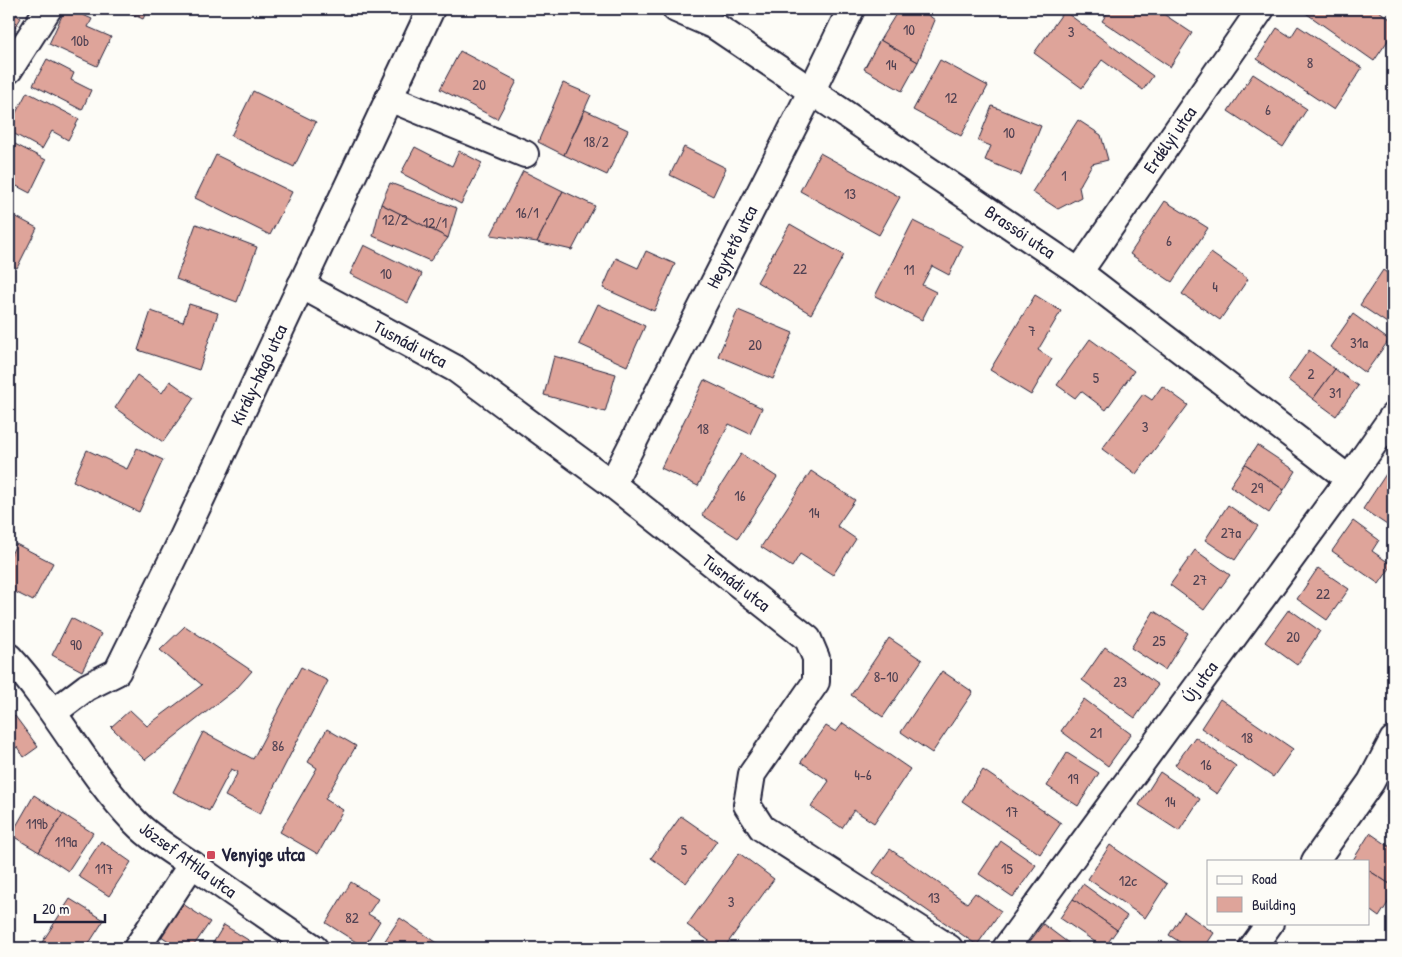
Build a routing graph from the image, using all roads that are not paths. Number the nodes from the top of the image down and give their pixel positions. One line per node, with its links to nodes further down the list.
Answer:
1 (48, 9): 6 (street)
2 (431, 9): 8 (street, Király-hágó utca)
3 (676, 9): 7 (street, Brassói utca)
4 (851, 9): 7 (street, Hegytető utca)
5 (1262, 9): 10 (street, Erdélyi utca)
6 (9, 70)
7 (811, 92): 10 (street, Brassói utca); 14 (street, Hegytető utca)
8 (389, 98): 9 (street); 11 (street, Király-hágó utca)
9 (525, 154)
10 (1079, 272): 13 (street, Brassói utca)
11 (301, 285): 14 (street, Tusnádi utca); 16 (street, Király-hágó utca)
12 (1393, 416): 13 (street, Új utca)
13 (1349, 479): 24 (street, Új utca)
14 (612, 484): 23 (street, Tusnádi utca)
15 (9, 657): 16 (street, József Attila utca)
16 (54, 712): 19 (street, József Attila utca)
17 (1393, 740): 18 (street)
18 (1316, 860)
19 (192, 864): 21 (street); 22 (street, József Attila utca)
20 (1269, 924): 25 (street)
21 (137, 948)
22 (314, 948)
23 (949, 948)
24 (1006, 948)
25 (1252, 948)

